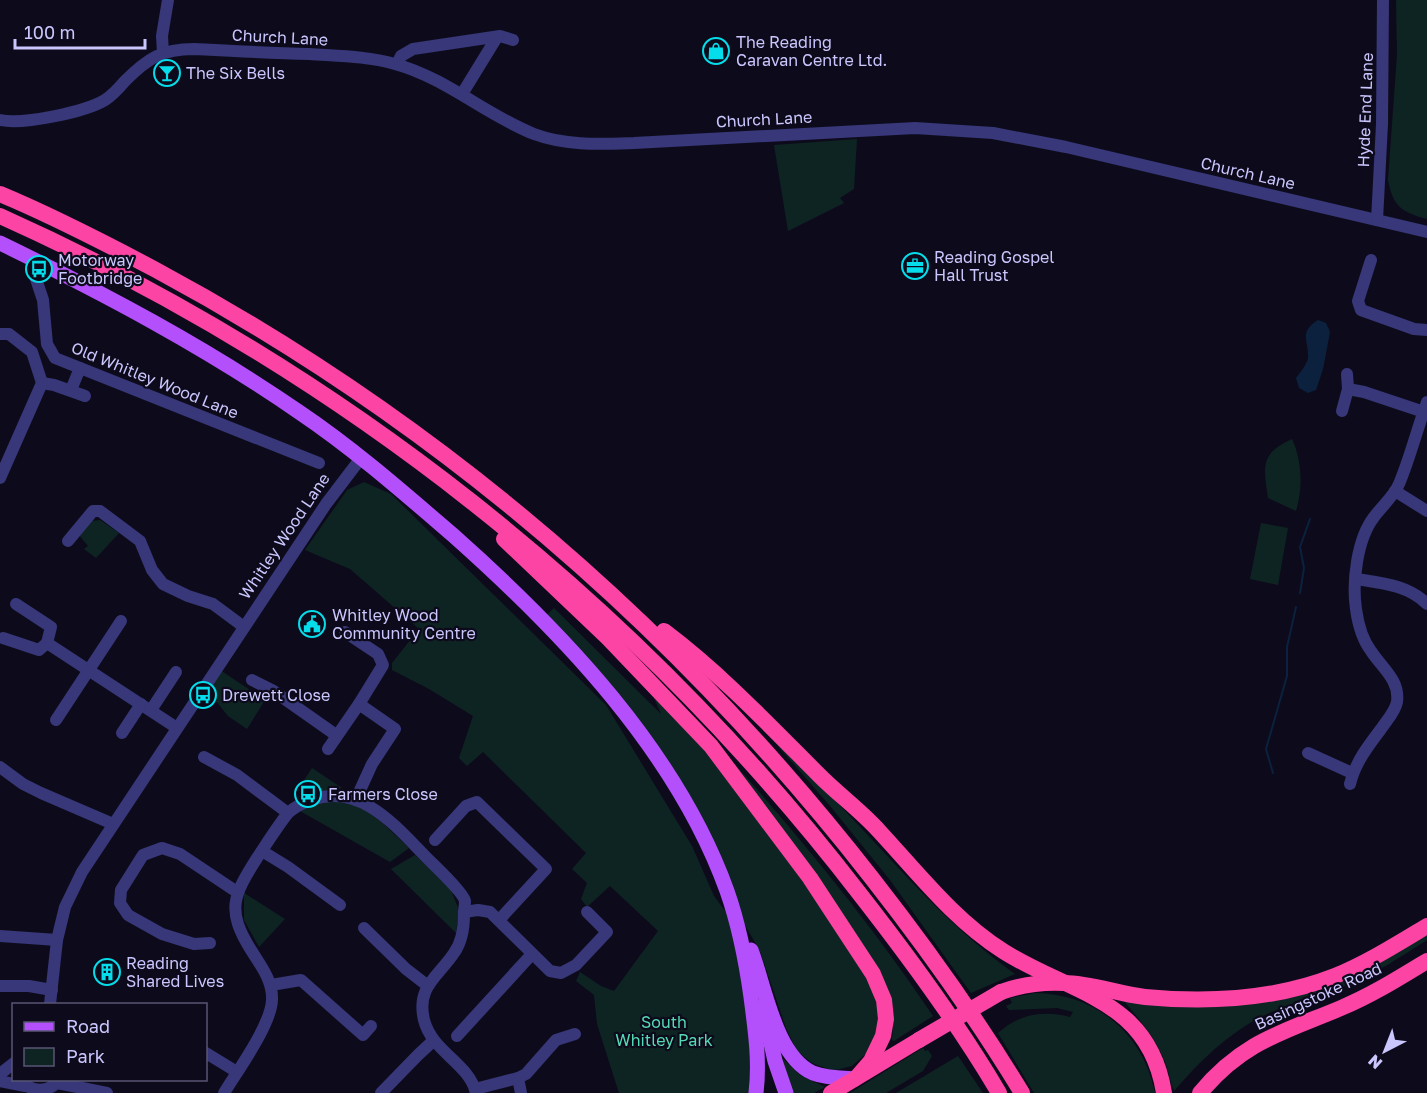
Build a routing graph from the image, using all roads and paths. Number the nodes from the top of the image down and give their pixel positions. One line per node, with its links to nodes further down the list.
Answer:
1 (168, 0): 5 (street)
2 (1383, 0): 11 (street, Hyde End Lane)
3 (497, 37): 4 (street); 6 (street); 7 (street)
4 (513, 40)
5 (163, 52): 6 (street, Church Lane); 8 (street)
6 (397, 64): 7 (street, Church Lane)
7 (462, 94): 11 (street, Church Lane)
8 (0, 120)
9 (0, 194): 36 (highway)
10 (0, 216): 30 (highway)
11 (1377, 220): 12 (street, Church Lane)
12 (1427, 232)
13 (0, 243): 28 (main road)
14 (1371, 260): 15 (street)
15 (1366, 276): 17 (street); 18 (street)
16 (36, 279): 20 (street, Old Whitley Wood Lane)
17 (1380, 280)
18 (1427, 330)
19 (0, 334): 22 (street)
20 (80, 368): 24 (street); 29 (street, Old Whitley Wood Lane)
21 (1347, 374): 23 (street)
22 (42, 383): 24 (street); 31 (street)
23 (1348, 389): 26 (street); 27 (street)
24 (71, 390): 25 (street)
25 (85, 396)
26 (1425, 407): 32 (street)
27 (1342, 411)
28 (361, 458): 40 (street, Whitley Wood Lane); 66 (main road)
29 (319, 463)
30 (439, 476): 88 (highway); 102 (highway)
31 (0, 478)
32 (1395, 491): 33 (street); 35 (street)
33 (1427, 511)
34 (68, 541): 40 (street)
35 (1356, 579): 38 (street); 54 (street)
36 (603, 585): 76 (highway); 103 (highway)
37 (16, 604): 43 (street)
38 (1427, 604)
39 (121, 621): 44 (street)
40 (244, 627): 50 (street, Whitley Wood Lane)
41 (345, 632): 47 (street)
42 (3, 638): 43 (street)
43 (47, 642): 44 (street)
44 (88, 671): 48 (street); 49 (street)
45 (176, 672): 48 (street)
46 (252, 680): 52 (street)
47 (359, 704): 52 (street); 57 (street)
48 (146, 707): 50 (street); 51 (street)
49 (56, 720)
50 (177, 728): 59 (street, Whitley Wood Lane)
51 (122, 733)
52 (336, 735): 53 (street)
53 (328, 749)
54 (1308, 753)
55 (204, 757): 58 (street)
56 (0, 767): 59 (street)
57 (356, 799): 58 (street); 64 (street)
58 (288, 813): 61 (street)
59 (113, 825): 71 (street, Whitley Wood Lane)
60 (435, 840): 67 (street)
61 (262, 851): 62 (street); 63 (street)
62 (237, 892): 72 (street); 77 (street)
63 (340, 905)
64 (464, 912): 67 (street); 79 (street)
65 (587, 912): 73 (street)
66 (735, 915): 75 (main road); 99 (main road)
67 (499, 920): 73 (street)
68 (1427, 926): 76 (highway, Basingstoke Road)
69 (364, 928): 79 (street)
70 (0, 936): 71 (street)
71 (57, 940): 80 (street, Whitley Wood Lane)
72 (210, 943)
73 (532, 954): 84 (street)
74 (1427, 961): 105 (highway, Basingstoke Road)
75 (760, 980): 88 (main road); 100 (main road)
76 (1066, 982): 88 (highway, bridge); 104 (highway)
77 (271, 985): 82 (street); 87 (street)
78 (0, 986): 80 (street)
79 (428, 986): 85 (street)
80 (52, 990): 81 (street, Whitley Wood Lane)
81 (50, 1003)
82 (371, 1026)
83 (574, 1034): 89 (street)
84 (457, 1036)
85 (433, 1041): 94 (street); 97 (street)
86 (207, 1054): 87 (street)
87 (237, 1072): 96 (street)
88 (856, 1077): 101 (highway)
89 (518, 1078): 94 (street); 98 (street)
90 (0, 1081): 92 (street)
91 (83, 1081): 95 (street)
92 (26, 1087): 93 (street)
93 (53, 1087): 95 (street)
94 (476, 1091)
95 (107, 1093)
96 (224, 1093)
97 (381, 1093)
98 (521, 1093)
99 (756, 1093)
100 (786, 1093)
101 (831, 1093)
102 (999, 1093)
103 (1022, 1093)
104 (1164, 1093)
105 (1200, 1093)

